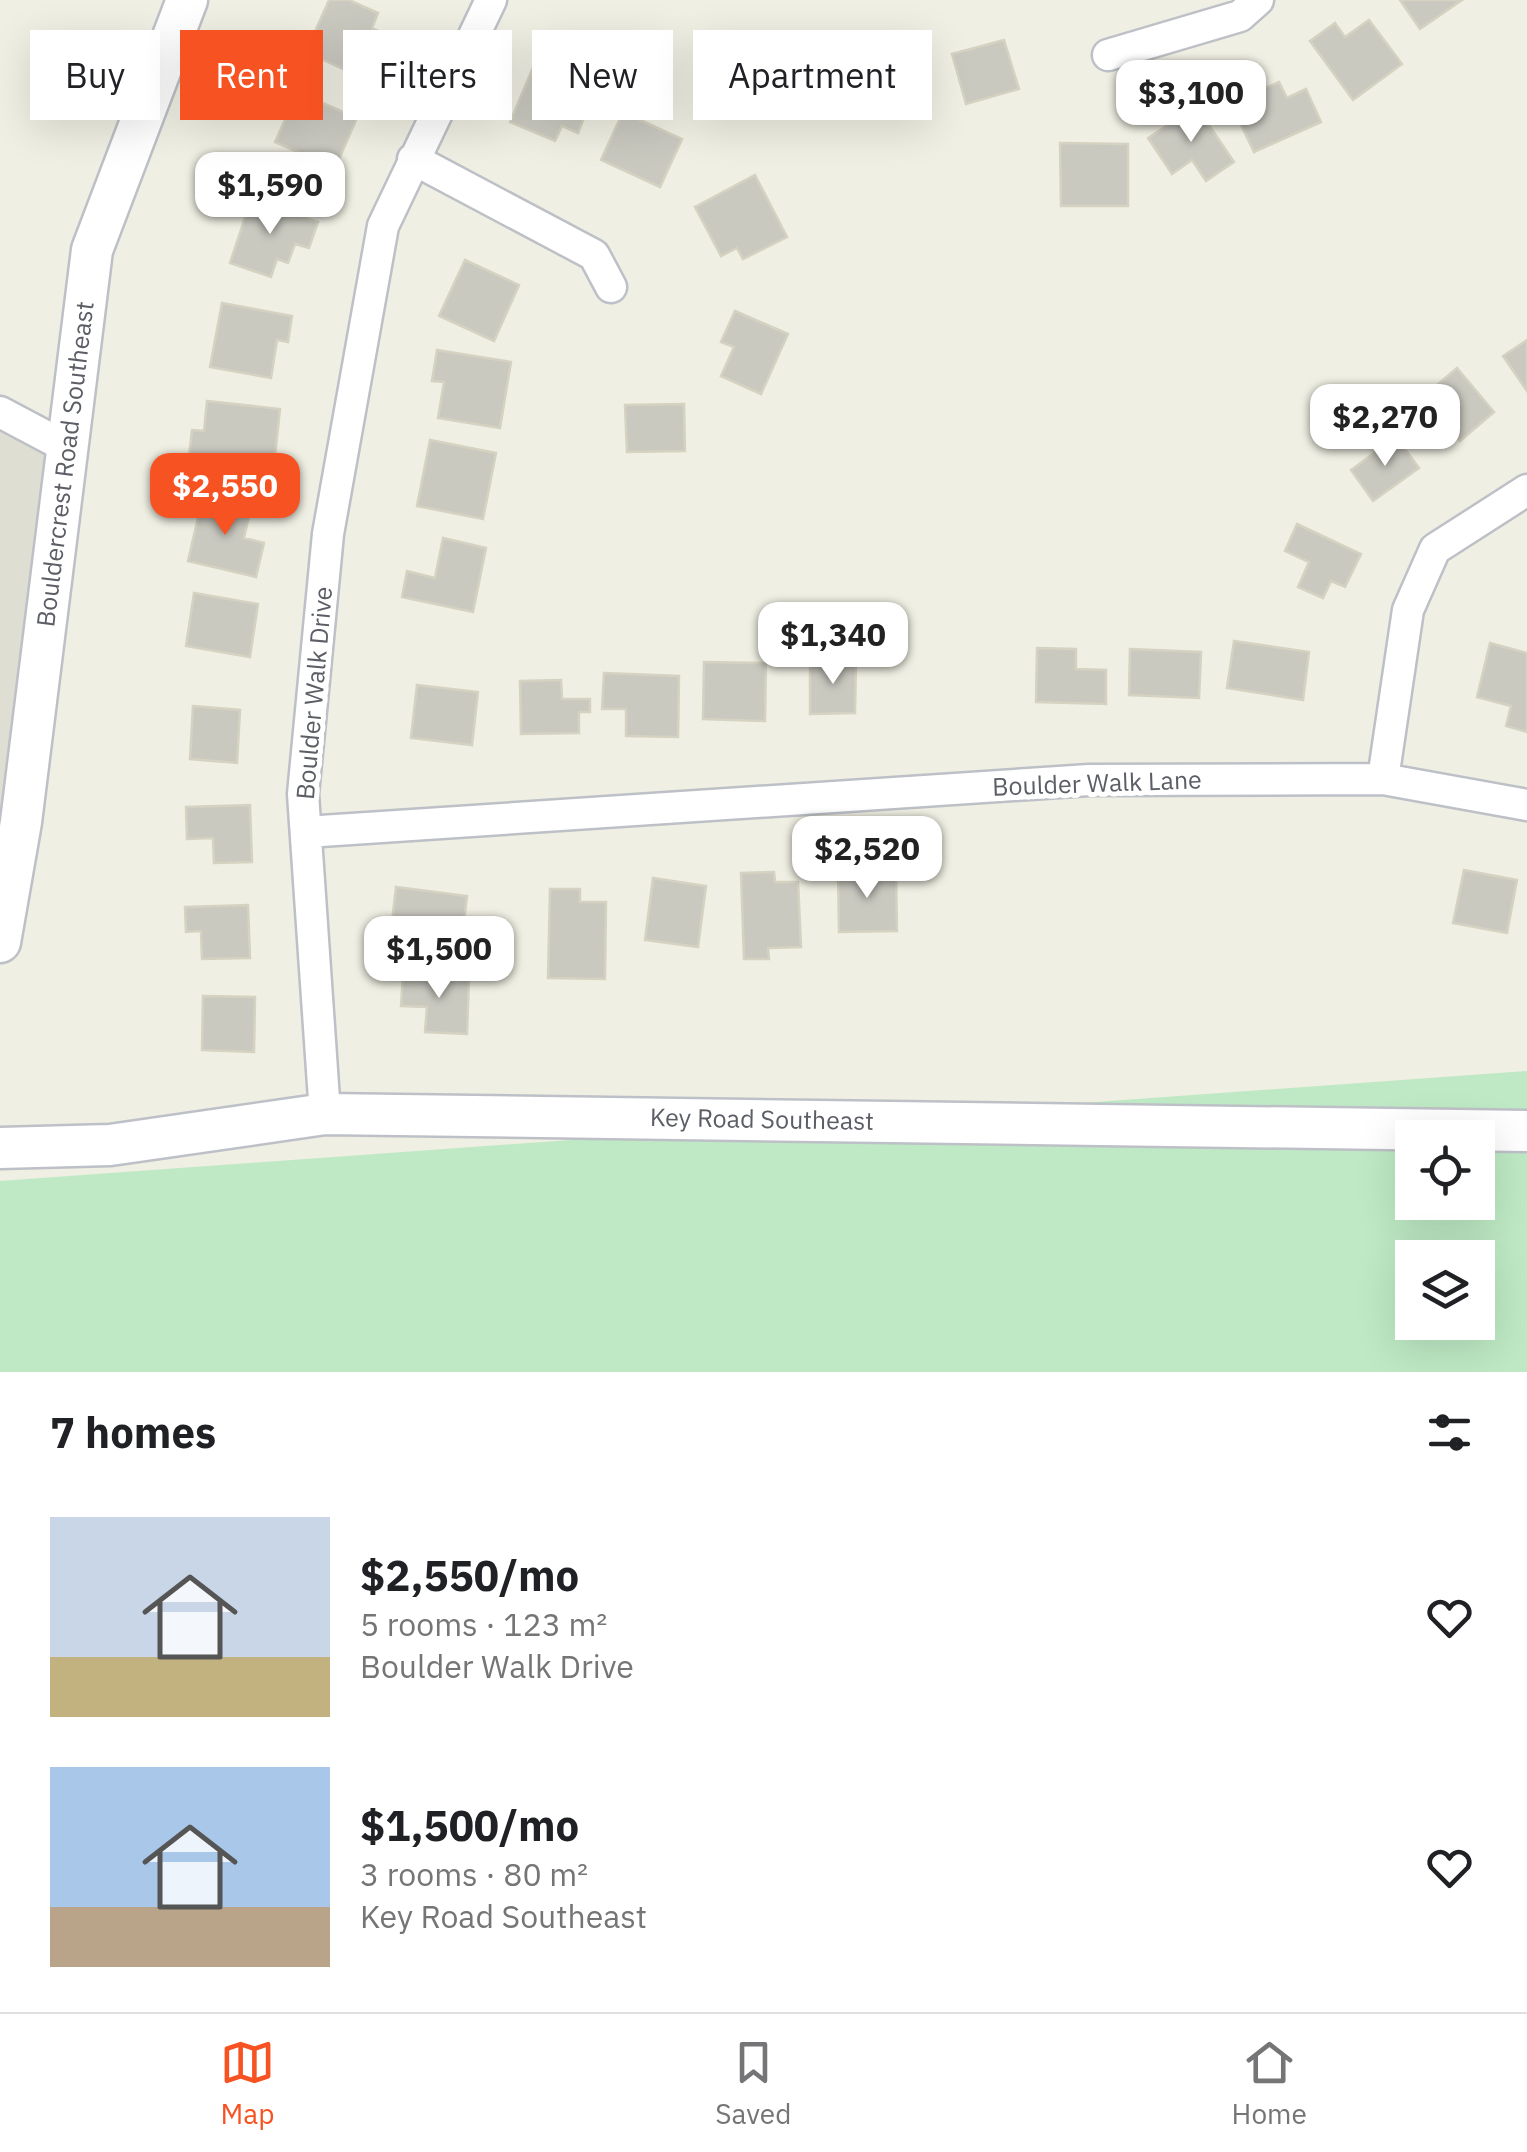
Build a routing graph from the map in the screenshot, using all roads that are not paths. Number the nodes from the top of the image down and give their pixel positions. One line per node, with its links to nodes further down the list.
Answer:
1 (186, 0): 8 (street, Bouldercrest Road Southeast)
2 (491, 0): 5 (street, Boulder Walk Drive)
3 (1258, 0): 4 (street)
4 (1108, 55)
5 (412, 160): 6 (street); 12 (street, Boulder Walk Drive)
6 (611, 287)
7 (0, 412): 8 (street)
8 (66, 447): 13 (street, Bouldercrest Road Southeast)
9 (1527, 490): 10 (street)
10 (1383, 779): 11 (street, Boulder Walk Lane); 12 (street, Boulder Walk Lane)
11 (1527, 804)
12 (306, 832): 14 (street, Boulder Walk Drive)
13 (0, 942)
14 (325, 1114): 15 (street, Key Road Southeast); 16 (street, Key Road Southeast)
15 (1527, 1131)
16 (0, 1148)

